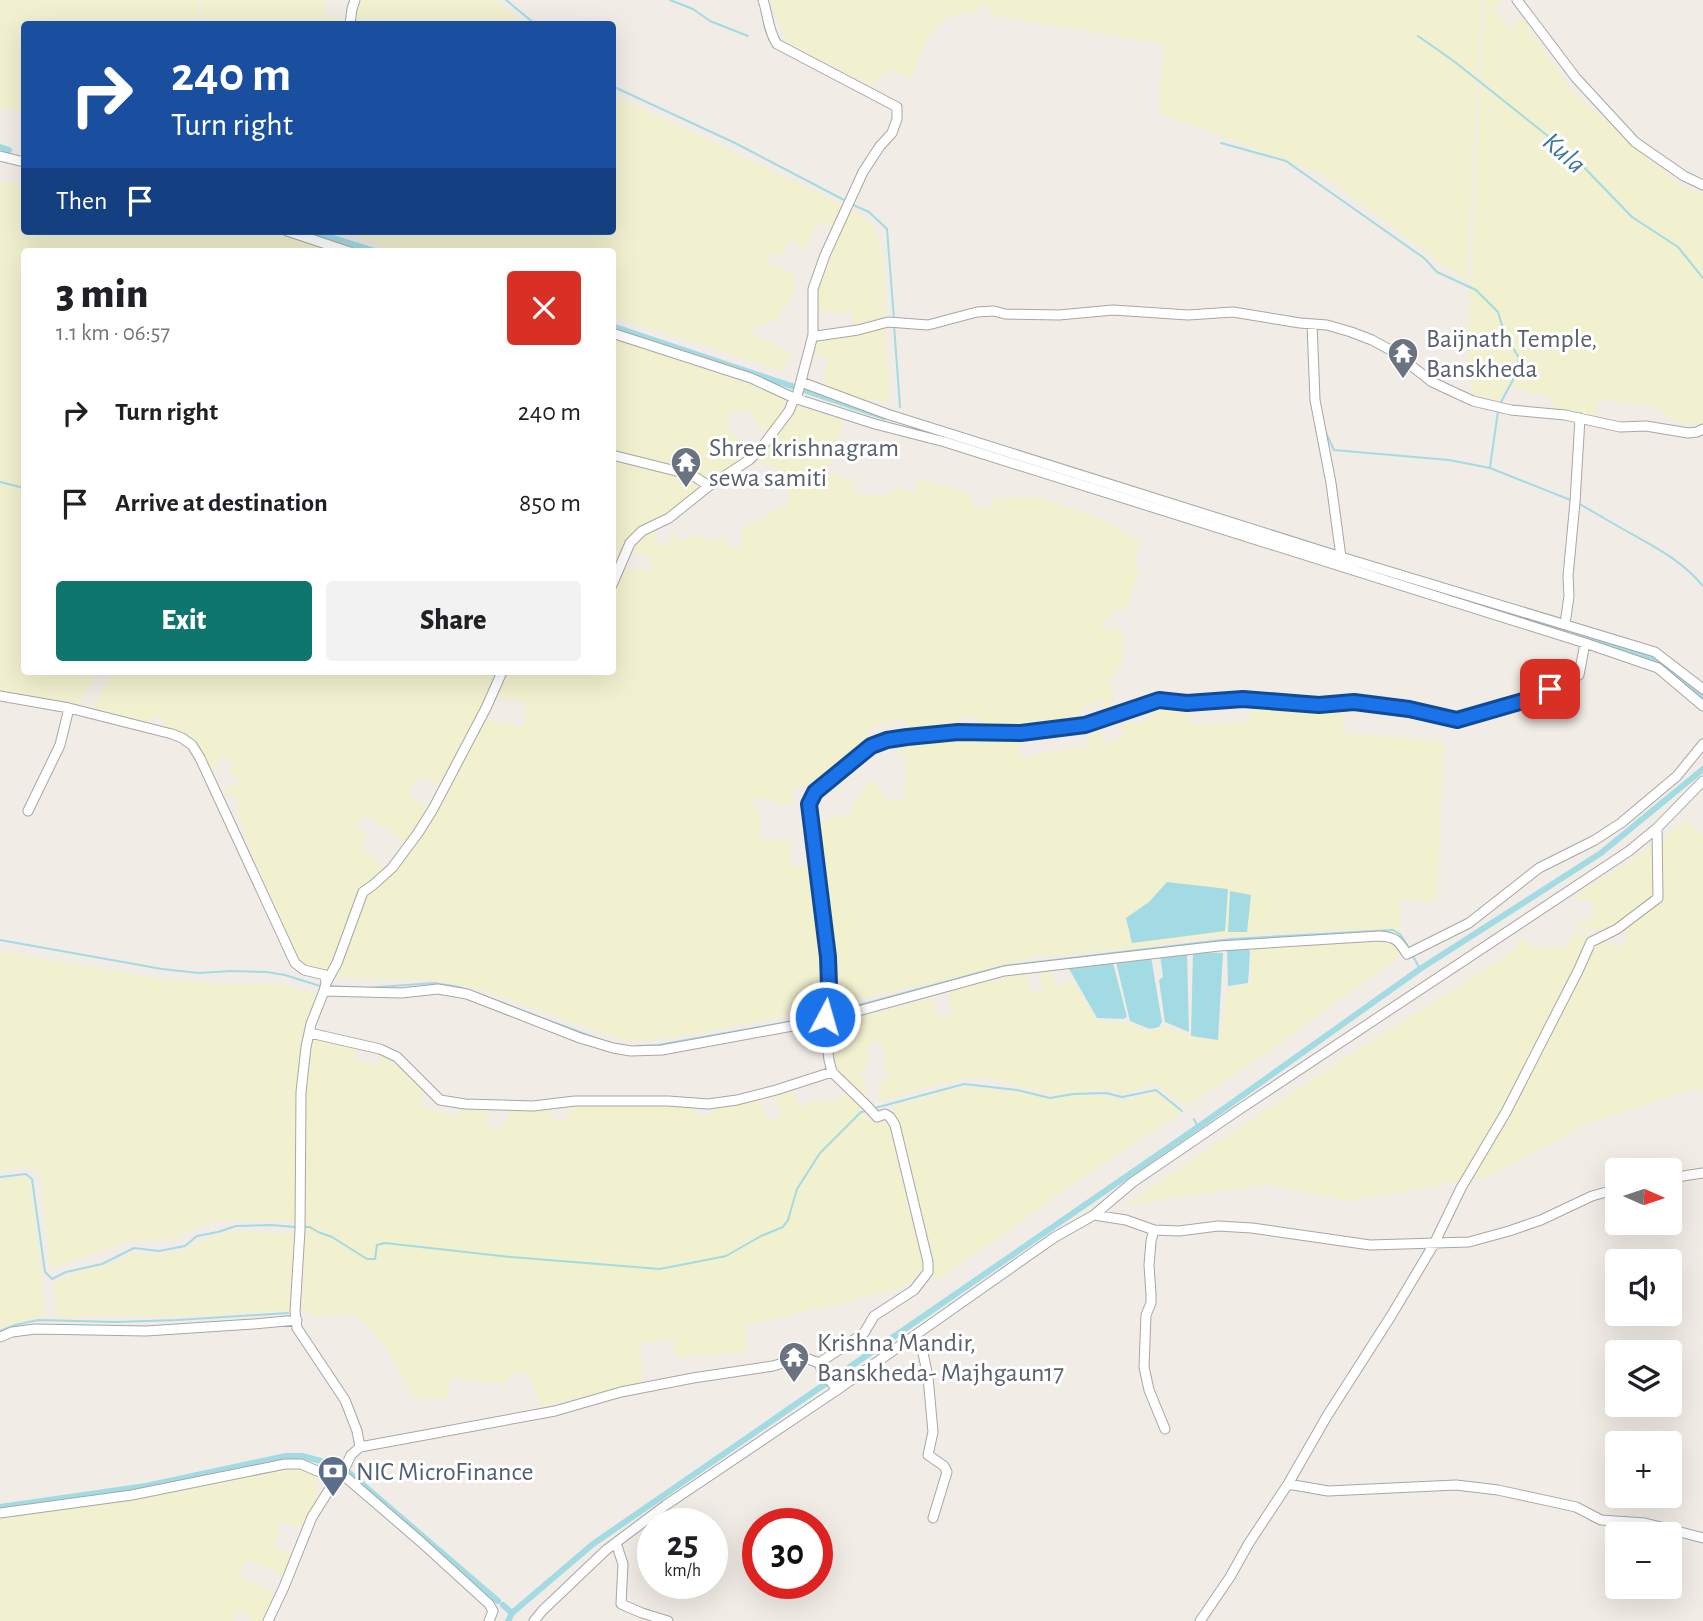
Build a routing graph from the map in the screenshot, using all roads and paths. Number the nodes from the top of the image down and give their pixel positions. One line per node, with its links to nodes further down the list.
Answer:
1 (355, 0): 4 (street)
2 (762, 0): 12 (street)
3 (1517, 0): 7 (street)
4 (350, 21)
5 (0, 156): 6 (street)
6 (21, 161)
7 (1703, 185)
8 (299, 235): 9 (street)
9 (338, 248)
10 (1312, 324): 12 (street); 15 (street); 19 (street)
11 (616, 334): 14 (street)
12 (813, 335): 13 (street)
13 (801, 382): 14 (street); 19 (street)
14 (796, 397): 18 (street); 22 (street)
15 (1580, 418): 16 (street); 21 (street)
16 (1703, 429)
17 (616, 456): 18 (street)
18 (709, 486): 20 (street)
19 (1341, 557): 21 (street)
20 (616, 576)
21 (1565, 624): 24 (street)
22 (1585, 643): 26 (street); 33 (street)
23 (501, 675): 32 (street)
24 (1703, 689)
25 (0, 696): 27 (street)
26 (1703, 706)
27 (69, 708): 30 (street); 32 (street)
28 (1703, 744): 33 (street)
29 (1703, 781): 31 (street)
30 (28, 811)
31 (1657, 828): 39 (street); 41 (street)
32 (325, 987): 33 (street); 34 (street)
33 (825, 1016): 35 (street)
34 (310, 1033): 35 (street); 42 (street)
35 (832, 1072): 45 (street)
36 (1703, 1173): 37 (street)
37 (1682, 1176)
38 (1605, 1192): 41 (street)
39 (1094, 1215): 40 (street); 44 (street)
40 (1154, 1230): 41 (street); 47 (street)
41 (1434, 1244): 50 (street)
42 (296, 1320): 43 (street); 48 (street)
43 (0, 1337)
44 (913, 1337): 46 (street); 52 (street)
45 (821, 1366): 46 (street); 48 (street)
46 (834, 1386): 54 (street)
47 (1165, 1429)
48 (360, 1447): 49 (street)
49 (339, 1477): 51 (street); 55 (street); 56 (street)
50 (1288, 1484): 53 (street); 59 (street)
51 (0, 1513)
52 (933, 1518)
53 (1703, 1538)
54 (616, 1542): 57 (street); 58 (street)
55 (268, 1621)
56 (489, 1621)
57 (534, 1621)
58 (668, 1621)
59 (1200, 1621)

